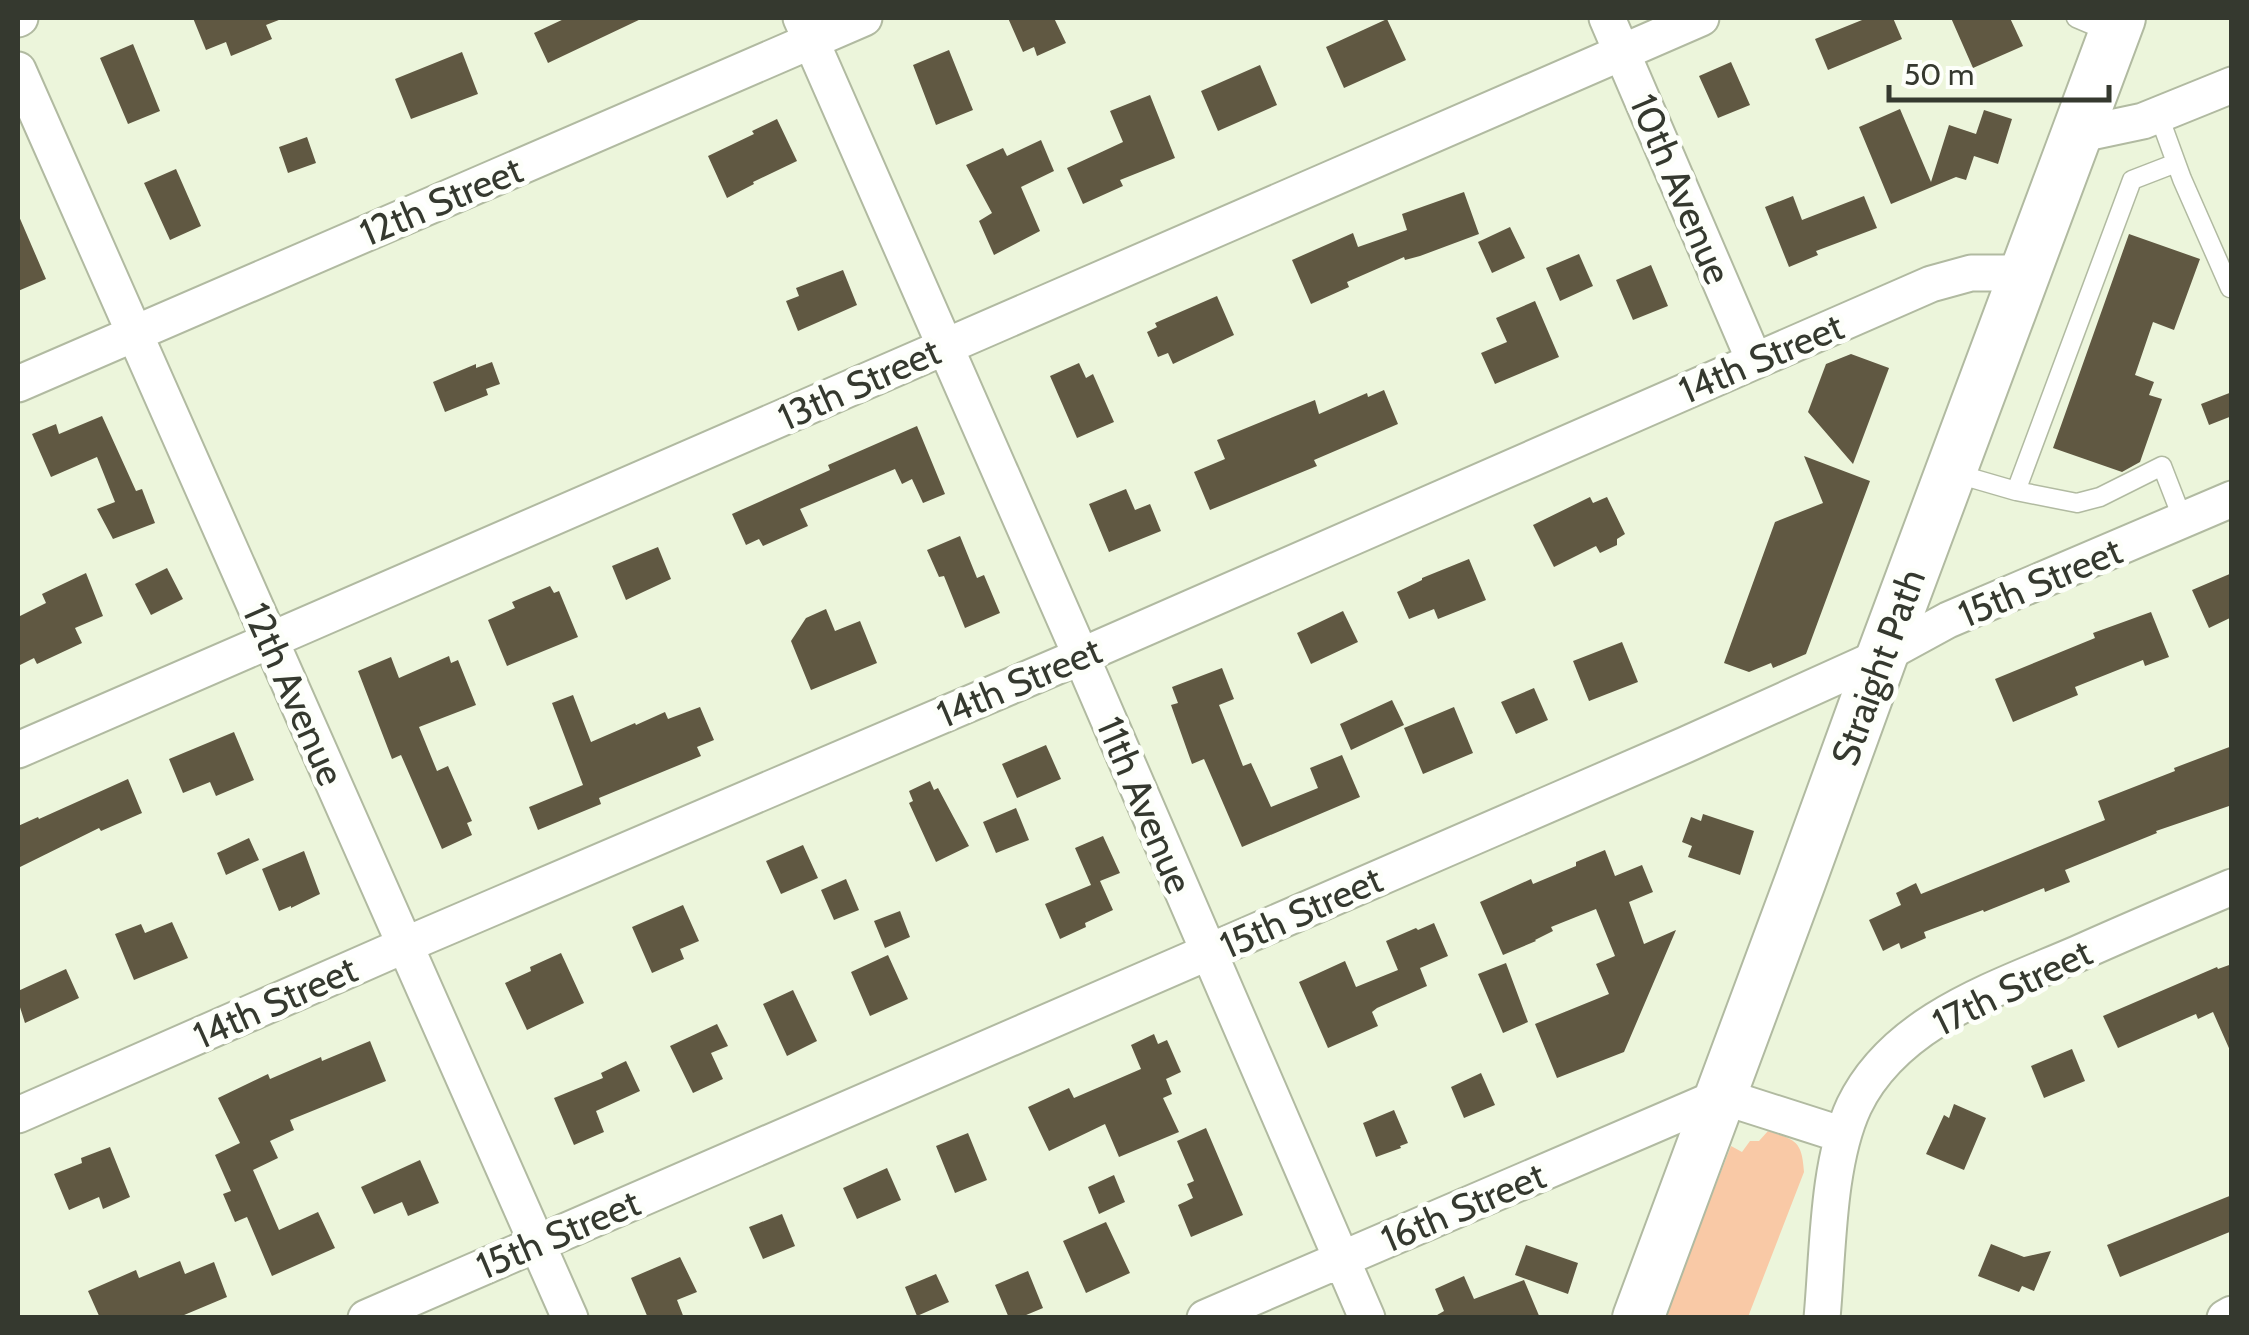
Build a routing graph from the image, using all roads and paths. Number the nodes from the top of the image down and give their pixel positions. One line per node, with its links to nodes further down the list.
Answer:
1 (864, 18): 5 (street, 12th Street)
2 (1607, 18): 6 (street, 10th Avenue)
3 (1701, 18): 6 (street, 13th Street)
4 (2103, 23): 10 (main road, Straight Path)
5 (806, 29): 14 (street, 12th Street); 15 (street, 11th Avenue)
6 (1622, 52): 15 (street, 13th Street); 16 (street, 10th Avenue)
7 (18, 70): 14 (street, 12th Avenue)
8 (2232, 84): 9 (street)
9 (2159, 116): 10 (street); 11 (lane)
10 (2076, 135): 12 (main road, Straight Path)
11 (2176, 163): 13 (lane); 19 (lane)
12 (2025, 272): 16 (street, 14th Street); 18 (main road, Straight Path)
13 (2230, 288)
14 (135, 333): 17 (street, 12th Street); 22 (street, 12th Avenue)
15 (945, 346): 22 (street, 13th Street); 23 (street, 11th Avenue)
16 (1754, 360): 23 (street, 14th Street)
17 (18, 384)
18 (1951, 472): 19 (lane); 24 (main road, Straight Path)
19 (2016, 491): 21 (lane)
20 (2232, 499): 21 (street, 15th Street)
21 (2183, 520): 24 (street, 15th Street)
22 (270, 642): 25 (street, 13th Street); 27 (street, 12th Avenue)
23 (1081, 656): 27 (street, 14th Street); 28 (street, 11th Avenue)
24 (1882, 656): 28 (street, 15th Street); 29 (main road, Straight Path)
25 (18, 750)
26 (2232, 887): 31 (street, 17th Street)
27 (406, 945): 30 (street, 14th Street); 32 (street, 12th Avenue)
28 (1208, 952): 32 (street, 15th Street); 33 (street, 11th Avenue)
29 (1720, 1096): 31 (street); 33 (street, 16th Street); 39 (main road, Straight Path)
30 (18, 1115)
31 (1843, 1135): 40 (street, 17th Street)
32 (537, 1243): 35 (street, 15th Street); 36 (street, 12th Avenue)
33 (1343, 1259): 37 (street, 16th Street); 38 (street, 11th Avenue)
34 (2232, 1314): 41 (street)
35 (366, 1318)
36 (570, 1318)
37 (1204, 1318)
38 (1368, 1318)
39 (1638, 1318)
40 (1822, 1318)
41 (2224, 1318)

